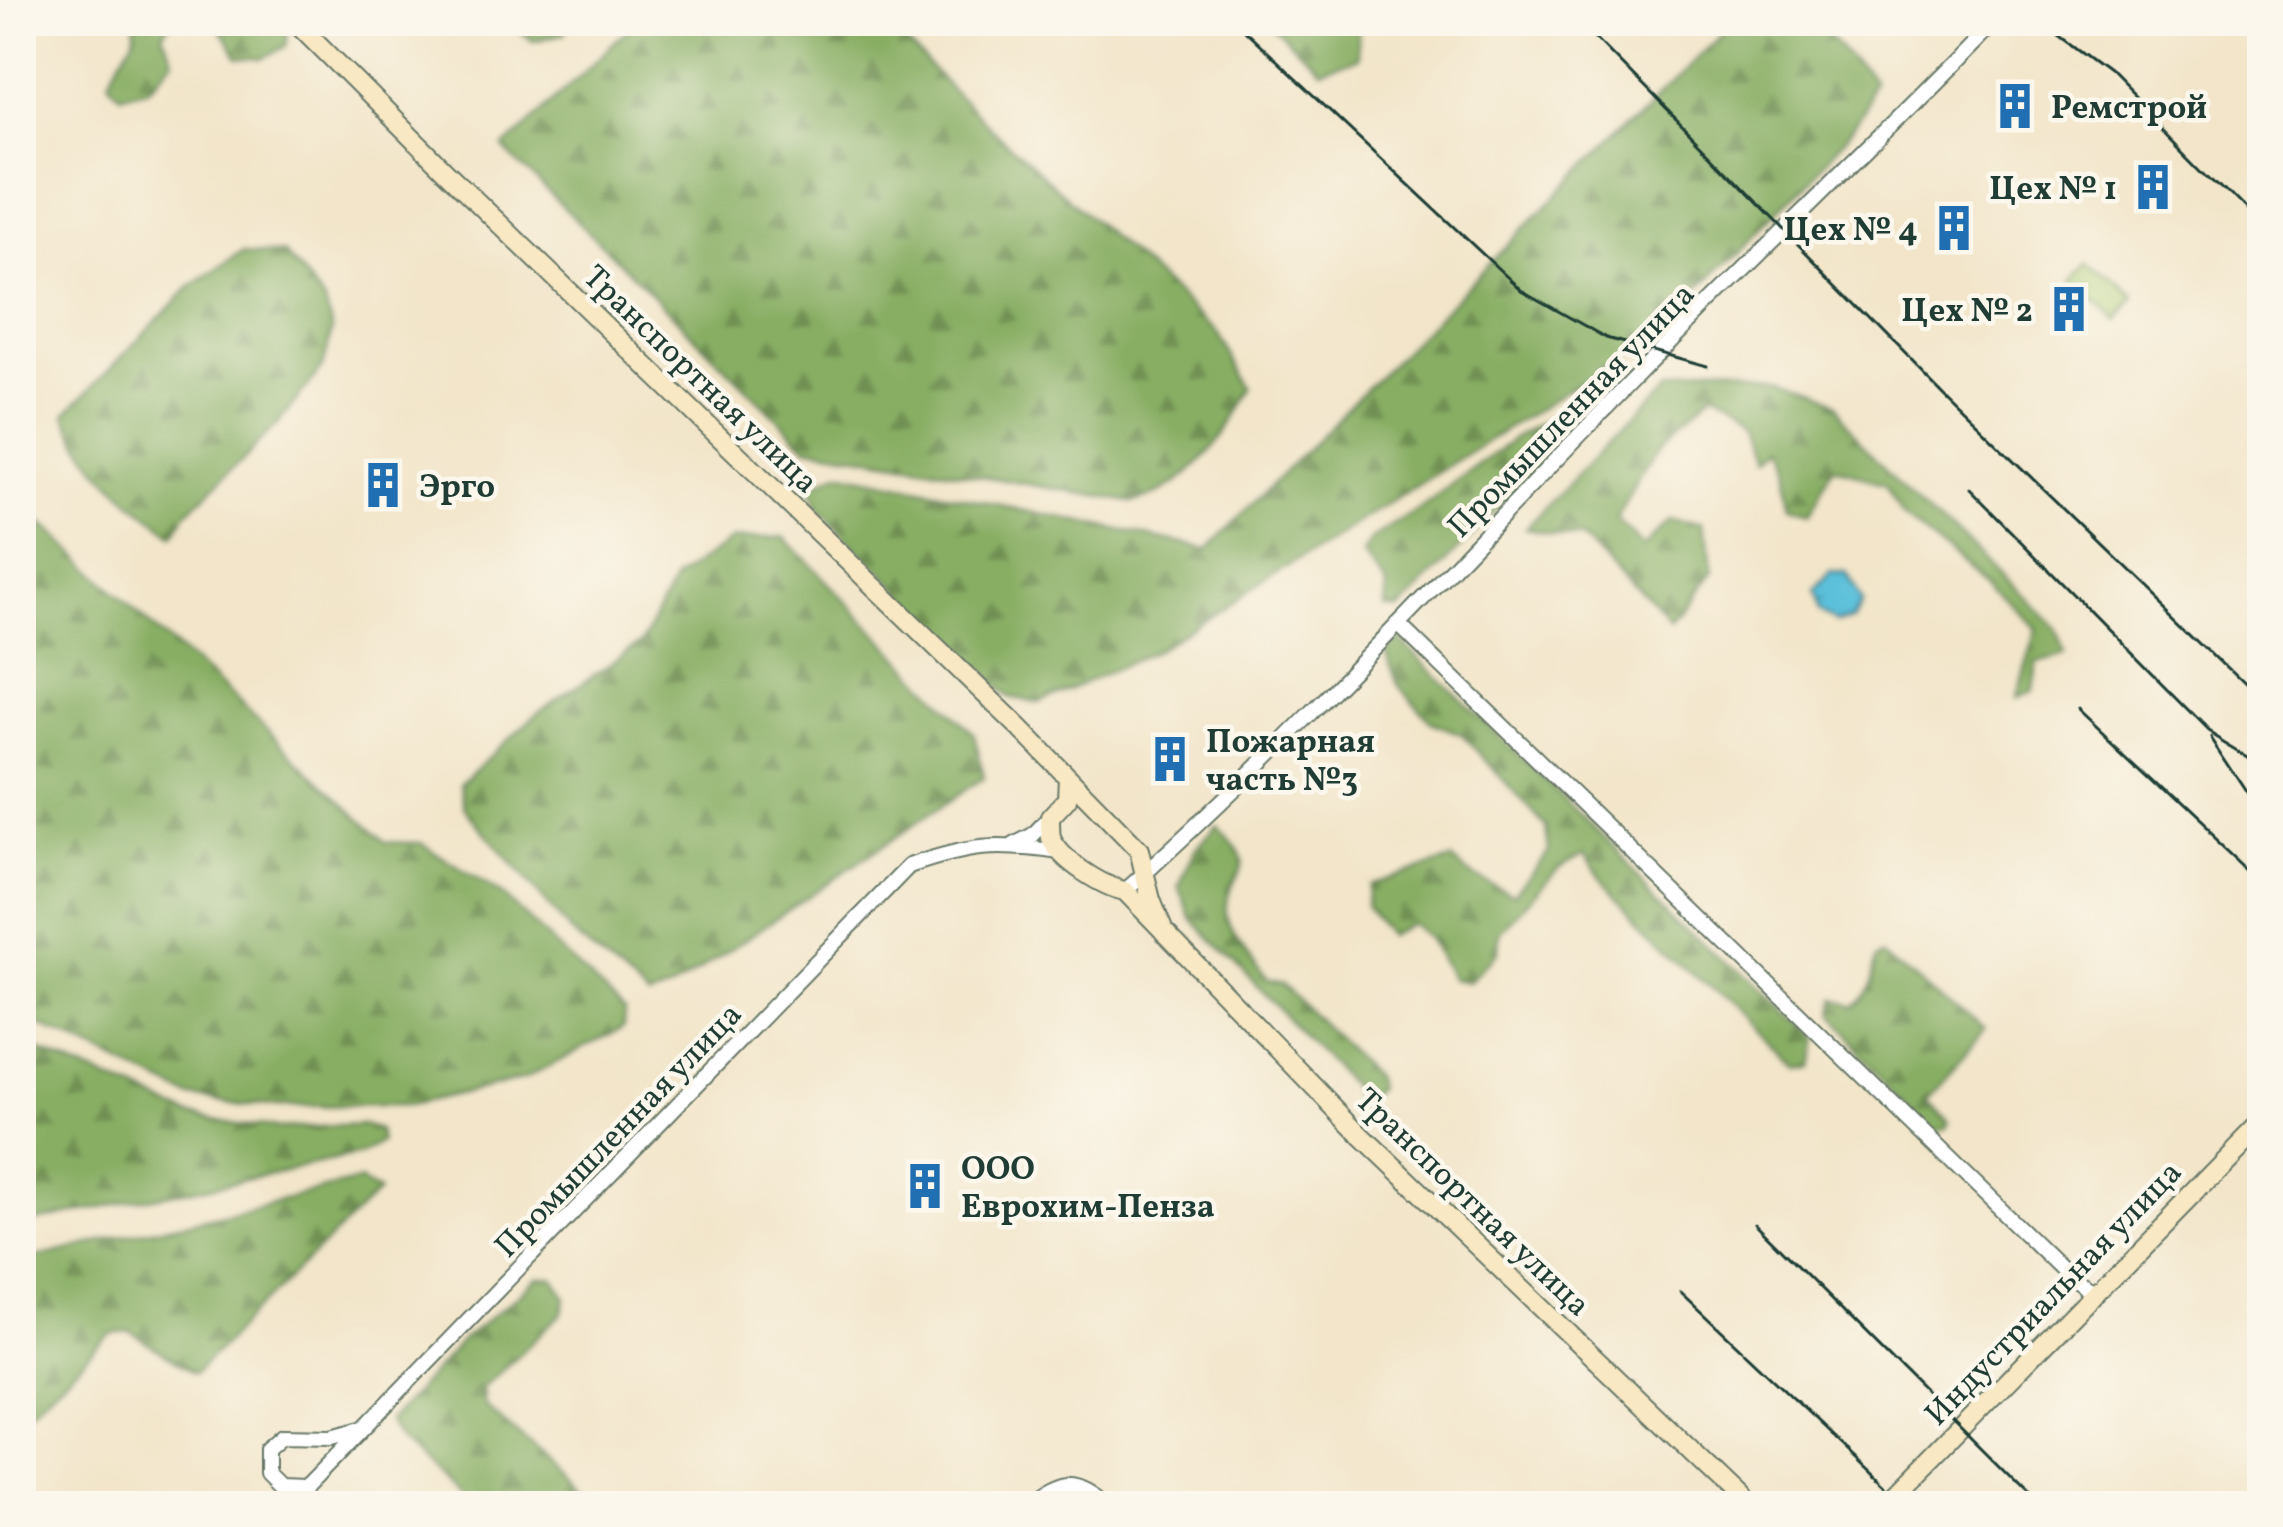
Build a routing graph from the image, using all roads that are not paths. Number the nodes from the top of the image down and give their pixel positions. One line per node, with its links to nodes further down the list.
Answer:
1 (295, 21): 4 (street, Транспортная улица)
2 (1994, 21): 3 (street, Промышленная улица)
3 (1398, 623): 8 (street, Промышленная улица); 16 (street)
4 (1068, 777): 5 (street, Транспортная улица); 6 (street)
5 (1090, 799): 6 (street); 10 (street, Транспортная улица)
6 (1066, 800): 7 (street)
7 (1050, 818): 9 (street); 11 (street)
8 (1185, 836): 10 (street); 12 (street, Промышленная улица)
9 (1014, 845): 11 (street, Промышленная улица); 17 (street, Промышленная улица)
10 (1139, 850): 12 (street)
11 (1060, 852): 13 (street, Транспортная улица)
12 (1145, 872): 13 (street, Промышленная улица); 14 (street)
13 (1125, 891): 14 (street, Транспортная улица)
14 (1164, 932): 22 (street, Транспортная улица)
15 (2262, 1121): 16 (street, Индустриальная улица)
16 (2094, 1293): 23 (street, Индустриальная улица)
17 (366, 1428): 18 (street, Промышленная улица); 18 (street)
18 (306, 1487): 19 (street, Промышленная улица)
19 (288, 1506)
20 (1027, 1506): 21 (street)
21 (1108, 1506)
22 (1749, 1506)
23 (1885, 1506)

